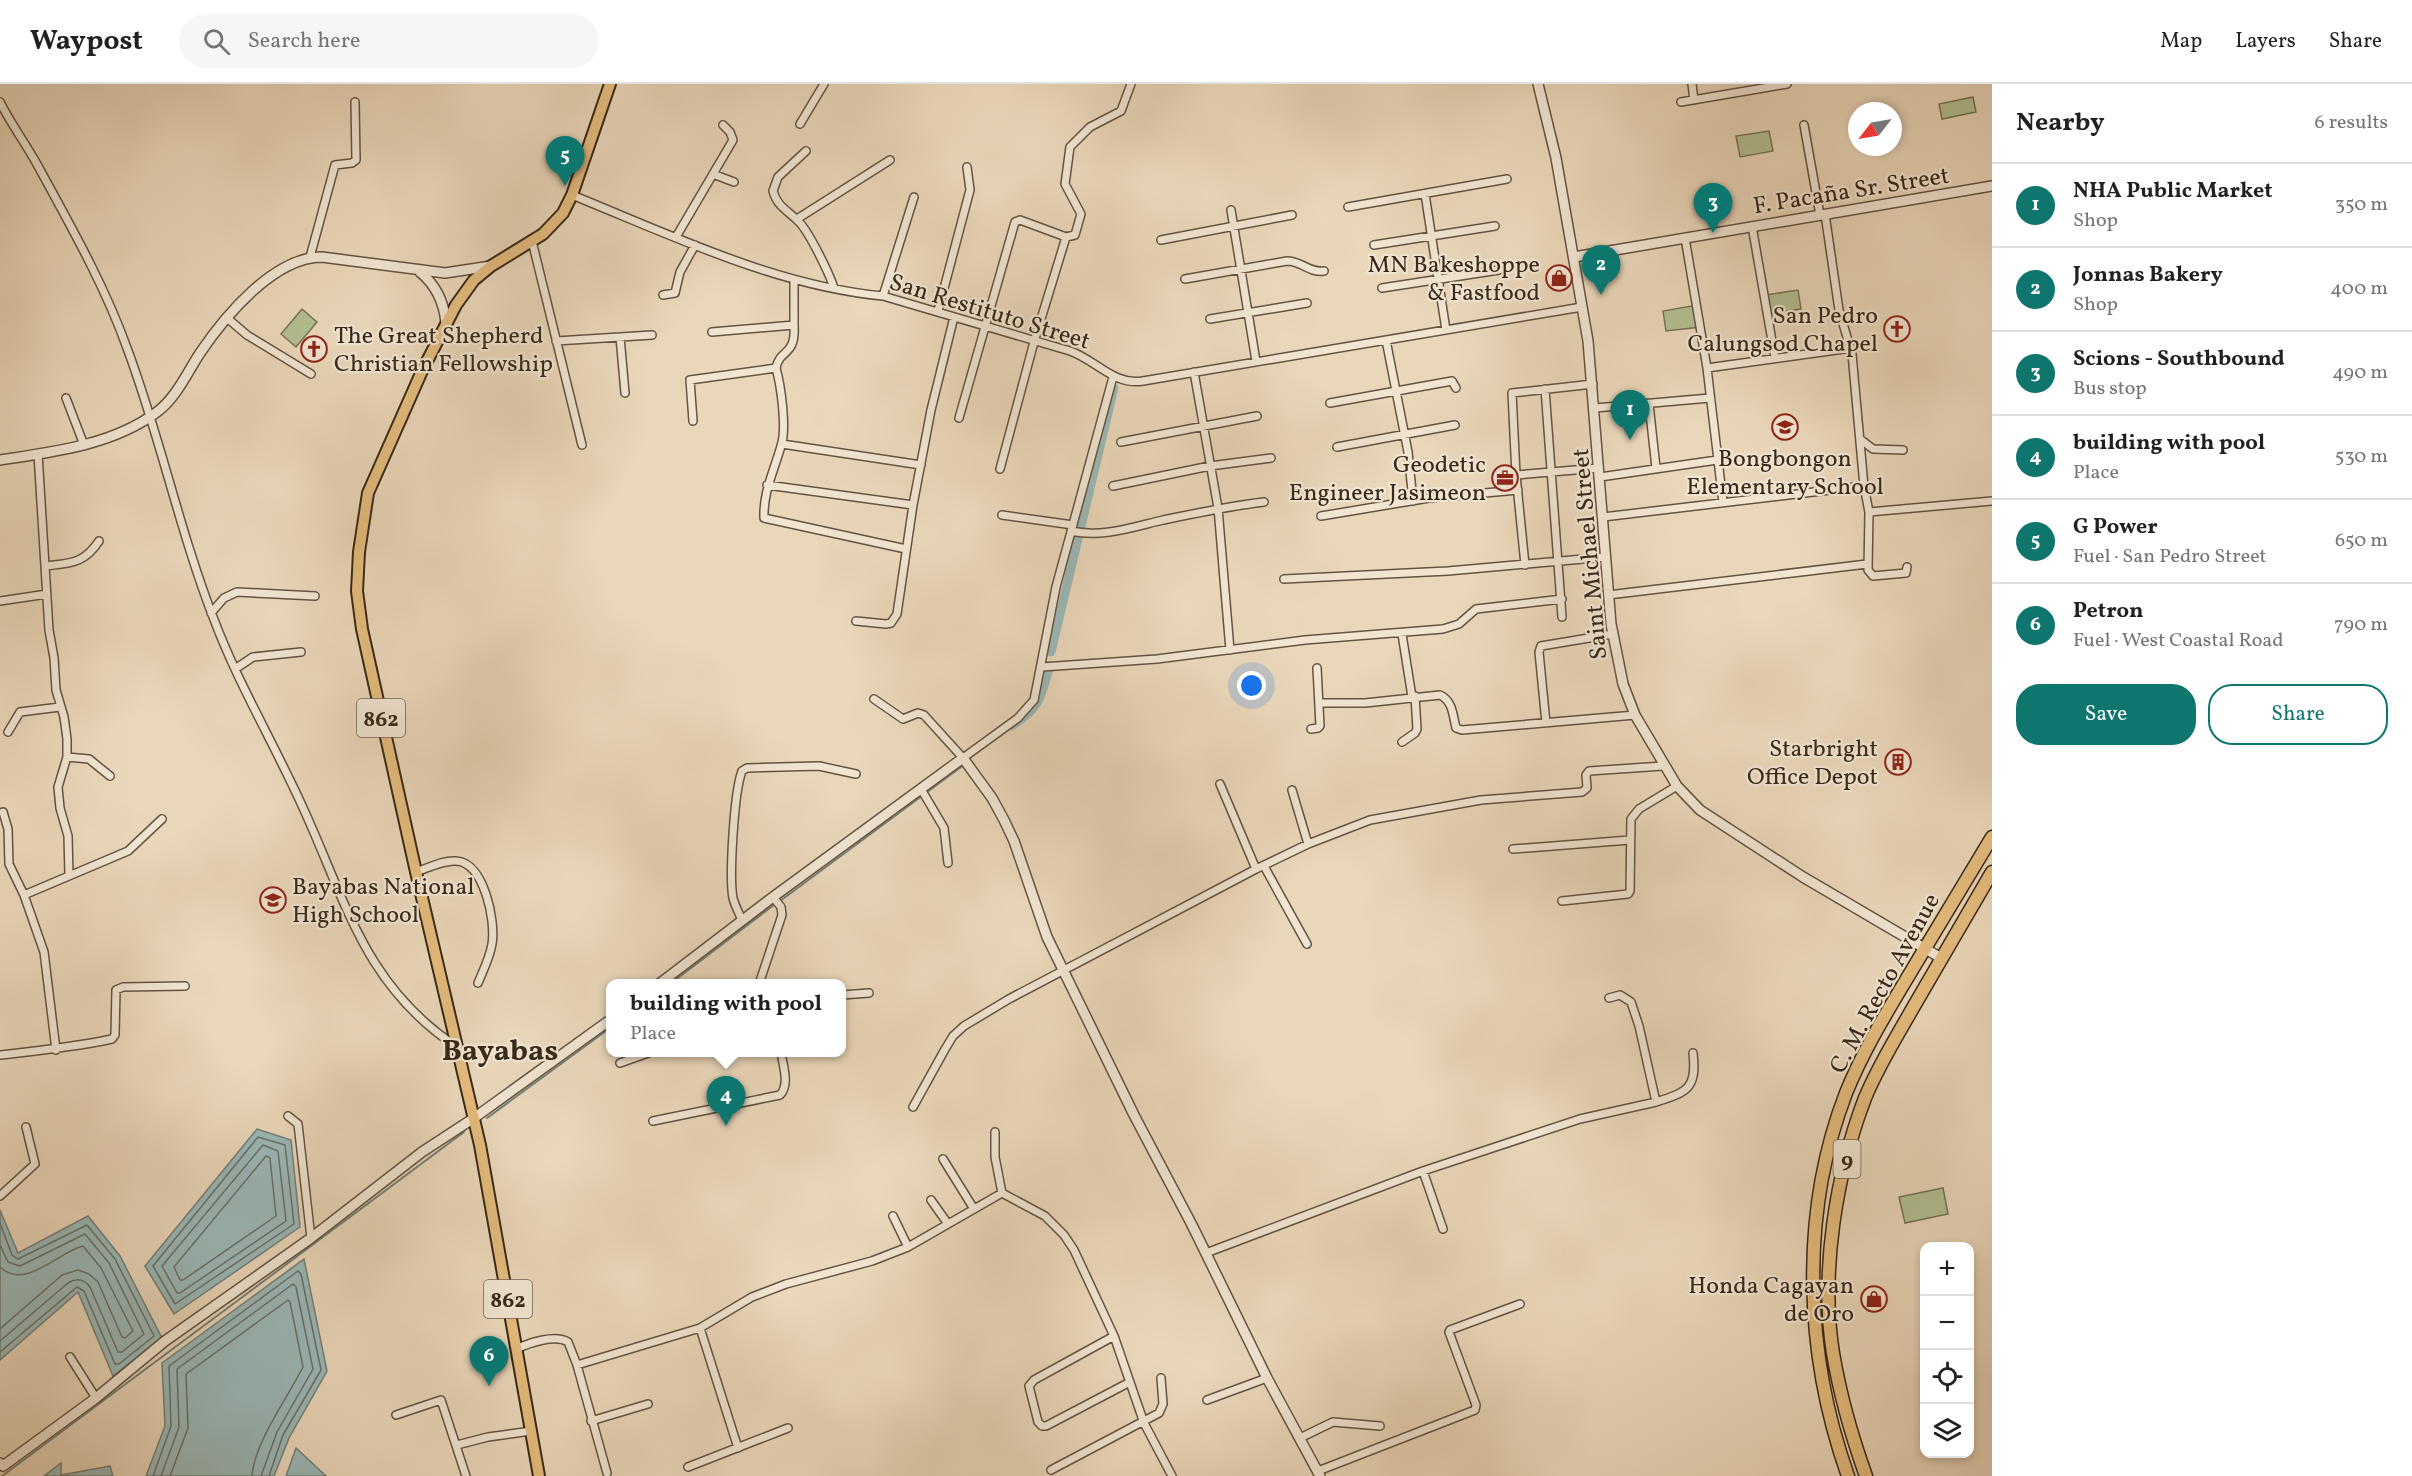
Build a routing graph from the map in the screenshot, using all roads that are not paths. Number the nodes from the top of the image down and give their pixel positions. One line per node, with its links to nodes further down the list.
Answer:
1 (610, 84): 23 (main road, 862)
2 (824, 84): 12 (street)
3 (1131, 84): 35 (street)
4 (1538, 84): 42 (street, Saint Michael Street)
5 (1692, 84): 8 (street)
6 (1787, 84): 7 (street)
7 (1740, 88): 8 (street)
8 (1694, 100): 11 (street)
9 (0, 102): 91 (street)
10 (355, 102): 41 (street)
11 (1682, 102)
12 (800, 124)
13 (723, 125): 18 (street)
14 (1803, 125): 27 (street)
15 (806, 151): 29 (street)
16 (890, 160): 29 (street)
17 (967, 167): 57 (street)
18 (713, 174): 20 (street); 34 (street)
19 (1507, 179): 22 (street)
20 (734, 182)
21 (1992, 186): 27 (street, F. Pacaña Sr. Street)
22 (1425, 194): 25 (street); 33 (street)
23 (572, 195): 34 (street, San Restituto Street); 38 (main road, 862)
24 (914, 197): 54 (street)
25 (1348, 207)
26 (1230, 210): 32 (street)
27 (1822, 214): 31 (street, F. Pacaña Sr. Street); 72 (street)
28 (1292, 215): 32 (street)
29 (797, 219): 51 (street)
30 (1494, 226): 33 (street)
31 (1752, 226): 36 (street, F. Pacaña Sr. Street); 73 (street)
32 (1233, 227): 37 (street); 44 (street)
33 (1431, 236): 40 (street); 50 (street)
34 (676, 237): 39 (street, San Restituto Street)
35 (1066, 237): 64 (street); 71 (street)
36 (1685, 238): 42 (street, F. Pacaña Sr. Street); 76 (street)
37 (1161, 240)
38 (532, 241): 43 (main road, 862); 70 (street)
39 (695, 245): 49 (street, San Restituto Street); 53 (street)
40 (1374, 245)
41 (310, 257): 45 (street); 60 (street)
42 (1574, 257): 56 (street, Saint Michael Street)
43 (491, 266): 45 (street); 62 (main road, 862)
44 (1241, 268): 47 (street); 48 (street); 58 (street)
45 (418, 270): 62 (street)
46 (1499, 270): 50 (street)
47 (1324, 271)
48 (1185, 279)
49 (794, 280): 51 (street, San Restituto Street); 63 (street)
50 (1438, 280): 52 (street); 65 (street)
51 (834, 288): 54 (street, San Restituto Street)
52 (1382, 288)
53 (663, 295)
54 (883, 296): 57 (street, San Restituto Street)
55 (1307, 303): 58 (street)
56 (1582, 307): 65 (street, San Restituto Street); 80 (street, Saint Michael Street)
57 (938, 311): 59 (street, San Restituto Street)
58 (1248, 311): 61 (street); 74 (street)
59 (954, 317): 64 (street, San Restituto Street); 108 (street)
60 (227, 318): 78 (street); 91 (street)
61 (1209, 319)
62 (446, 322): 180 (main road, 862)
63 (794, 325): 66 (street); 75 (street)
64 (986, 327): 71 (street, San Restituto Street); 92 (street)
65 (1446, 330): 69 (street, San Restituto Street)
66 (712, 332)
67 (652, 335): 68 (street)
68 (620, 337): 70 (street); 84 (street)
69 (1386, 340): 74 (street, San Restituto Street); 83 (street)
70 (556, 342): 101 (street)
71 (1034, 342): 79 (street, San Restituto Street); 111 (street)
72 (1851, 348): 73 (street); 97 (street)
73 (1775, 358): 76 (street)
74 (1256, 362): 77 (street, San Restituto Street)
75 (776, 368): 93 (street); 99 (street)
76 (1707, 368): 86 (street)
77 (1194, 372): 79 (street, San Restituto Street); 95 (street)
78 (311, 374)
79 (1113, 377): 129 (street)
80 (1593, 384): 82 (street); 89 (street, Saint Michael Street)
81 (1456, 388): 83 (street)
82 (1545, 389): 112 (street); 114 (street)
83 (1395, 391): 87 (street); 96 (street)
84 (625, 393)
85 (66, 398): 100 (street)
86 (1710, 398): 88 (street); 107 (street)
87 (1330, 404)
88 (1649, 404): 89 (street); 110 (street)
89 (1595, 408): 113 (street, Saint Michael Street)
90 (1257, 416): 95 (street)
91 (149, 417): 100 (street); 144 (street)
92 (959, 418)
93 (693, 421)
94 (1455, 425): 96 (street)
95 (1203, 426): 98 (street); 109 (street)
96 (1404, 434): 102 (street); 119 (street)
97 (1860, 439): 103 (street); 117 (street)
98 (1121, 441)
99 (782, 444): 108 (street); 115 (street)
100 (84, 445): 104 (street)
101 (582, 445)
102 (1337, 447)
103 (1903, 450)
104 (38, 454): 106 (street); 136 (street)
105 (1271, 458): 109 (street)
106 (0, 460)
107 (1717, 460): 110 (street); 122 (street)
108 (921, 465): 123 (street)
109 (1210, 466): 116 (street); 124 (street)
110 (1656, 468): 113 (street)
111 (1000, 469)
112 (1552, 472): 113 (street); 114 (street); 133 (street)
113 (1600, 473): 128 (street, Saint Michael Street)
114 (1516, 475): 118 (street)
115 (767, 485): 123 (street); 131 (street)
116 (1113, 486)
117 (1864, 486): 122 (street); 125 (street)
118 (1518, 490): 119 (street); 135 (street)
119 (1413, 501): 127 (street)
120 (1992, 501): 125 (street)
121 (1264, 502): 124 (street)
122 (1723, 502): 128 (street)
123 (913, 505): 131 (street)
124 (1218, 508): 129 (street); 149 (street)
125 (1869, 512): 134 (street)
126 (1002, 515): 129 (street)
127 (1321, 516)
128 (1603, 517): 132 (street, Saint Michael Street)
129 (1072, 529): 151 (street)
130 (99, 541): 136 (street)
131 (906, 549): 146 (street)
132 (1606, 557): 133 (street); 140 (street, Saint Michael Street)
133 (1558, 561): 135 (street); 142 (street)
134 (1867, 564): 137 (street); 140 (street)
135 (1525, 565): 138 (street)
136 (45, 566): 139 (street)
137 (1907, 567)
138 (1284, 579)
139 (47, 594): 143 (street); 157 (street)
140 (1608, 595): 148 (street, Saint Michael Street)
141 (315, 596): 144 (street)
142 (1562, 598): 145 (street); 147 (street)
143 (0, 601)
144 (211, 613): 153 (street)
145 (1562, 617)
146 (856, 621)
147 (1402, 634): 149 (street); 154 (street)
148 (1613, 634): 158 (street, Saint Michael Street); 159 (street)
149 (1230, 650): 151 (street)
150 (301, 652): 153 (street)
151 (1042, 667): 164 (street)
152 (1317, 668): 156 (street)
153 (235, 669): 199 (street)
154 (1413, 696): 156 (street); 159 (street); 162 (street)
155 (874, 699): 164 (street)
156 (1319, 703): 160 (street)
157 (60, 707): 161 (street); 163 (street)
158 (1635, 715): 159 (street); 165 (street, Saint Michael Street)
159 (1546, 723)
160 (1311, 729)
161 (8, 732)
162 (1402, 742)
163 (67, 757): 167 (street); 182 (street)
164 (963, 758): 170 (street); 190 (street)
165 (1664, 766): 169 (street, Saint Michael Street); 176 (street)
166 (856, 774): 186 (street)
167 (110, 776)
168 (1220, 783): 179 (street)
169 (1677, 786): 175 (street); 188 (street, Saint Michael Street)
170 (922, 790): 178 (street); 184 (street)
171 (1292, 790): 176 (street)
172 (3, 812): 183 (street)
173 (162, 819): 182 (street)
174 (1992, 837): 188 (highway, C. M. Recto Avenue / 9)
175 (1630, 840): 177 (street); 185 (street)
176 (1308, 844): 179 (street)
177 (1513, 849)
178 (948, 863)
179 (1260, 867): 187 (street); 190 (street)
180 (416, 872): 193 (street); 199 (main road, 862)
181 (1992, 872): 189 (highway, C. M. Recto Avenue / 9)
182 (69, 875): 183 (street)
183 (24, 895): 200 (street)
184 (774, 898): 186 (street); 192 (street)
185 (1562, 901)
186 (742, 920): 191 (street)
187 (1307, 944)
188 (1925, 948): 189 (street, Saint Michael Street); 254 (highway, C. M. Recto Avenue / 9)
189 (1941, 958): 255 (highway, C. M. Recto Avenue / 9)
190 (1064, 970): 207 (street); 224 (street)
191 (665, 979)
192 (761, 979)
193 (478, 983)
194 (184, 986): 200 (street)
195 (869, 993): 196 (street)
196 (846, 995)
197 (1609, 998): 206 (street)
198 (606, 1023): 209 (street)
199 (457, 1047): 209 (main road, 862)
200 (56, 1050): 202 (street)
201 (1693, 1053): 206 (street)
202 (0, 1055)
203 (639, 1057): 205 (street)
204 (782, 1057): 210 (street)
205 (620, 1063)
206 (1656, 1102): 214 (street)
207 (914, 1107)
208 (288, 1116): 222 (street)
209 (474, 1118): 222 (street); 228 (main road, 862)
210 (654, 1121)
211 (26, 1127): 216 (street)
212 (995, 1132): 215 (street)
213 (943, 1159): 218 (street)
214 (1423, 1171): 221 (street); 224 (street)
215 (1002, 1193): 218 (street); 227 (street)
216 (0, 1196)
217 (931, 1200): 220 (street)
218 (974, 1209): 220 (street)
219 (893, 1216): 223 (street)
220 (948, 1224): 223 (street)
221 (1443, 1229)
222 (311, 1238): 234 (street)
223 (908, 1247): 226 (street)
224 (1206, 1253): 232 (street)
225 (1520, 1304): 250 (street)
226 (700, 1328): 230 (street); 245 (street)
227 (1114, 1336): 233 (street); 233 (street)
228 (516, 1349): 230 (street); 242 (main road, 862)
229 (70, 1357): 234 (street)
230 (577, 1365): 238 (street)
231 (1161, 1378): 239 (street)
232 (1267, 1378): 235 (street); 243 (street)
233 (1130, 1382): 239 (street)
234 (96, 1398): 246 (street)
235 (1207, 1400)
236 (648, 1404): 238 (street)
237 (396, 1415): 244 (street)
238 (591, 1421): 249 (street)
239 (1144, 1423): 248 (street); 253 (street)
240 (1380, 1426): 243 (street)
241 (788, 1428): 245 (street)
242 (531, 1431): 244 (street); 252 (main road, 862)
243 (1300, 1438): 250 (street)
244 (457, 1445): 251 (street)
245 (738, 1448): 247 (street)
246 (1, 1467)
247 (688, 1467)
248 (1050, 1470)
249 (607, 1473)
250 (1319, 1473)
251 (466, 1476)
252 (539, 1476)
253 (1172, 1476)
254 (1848, 1476)
255 (1866, 1476)

